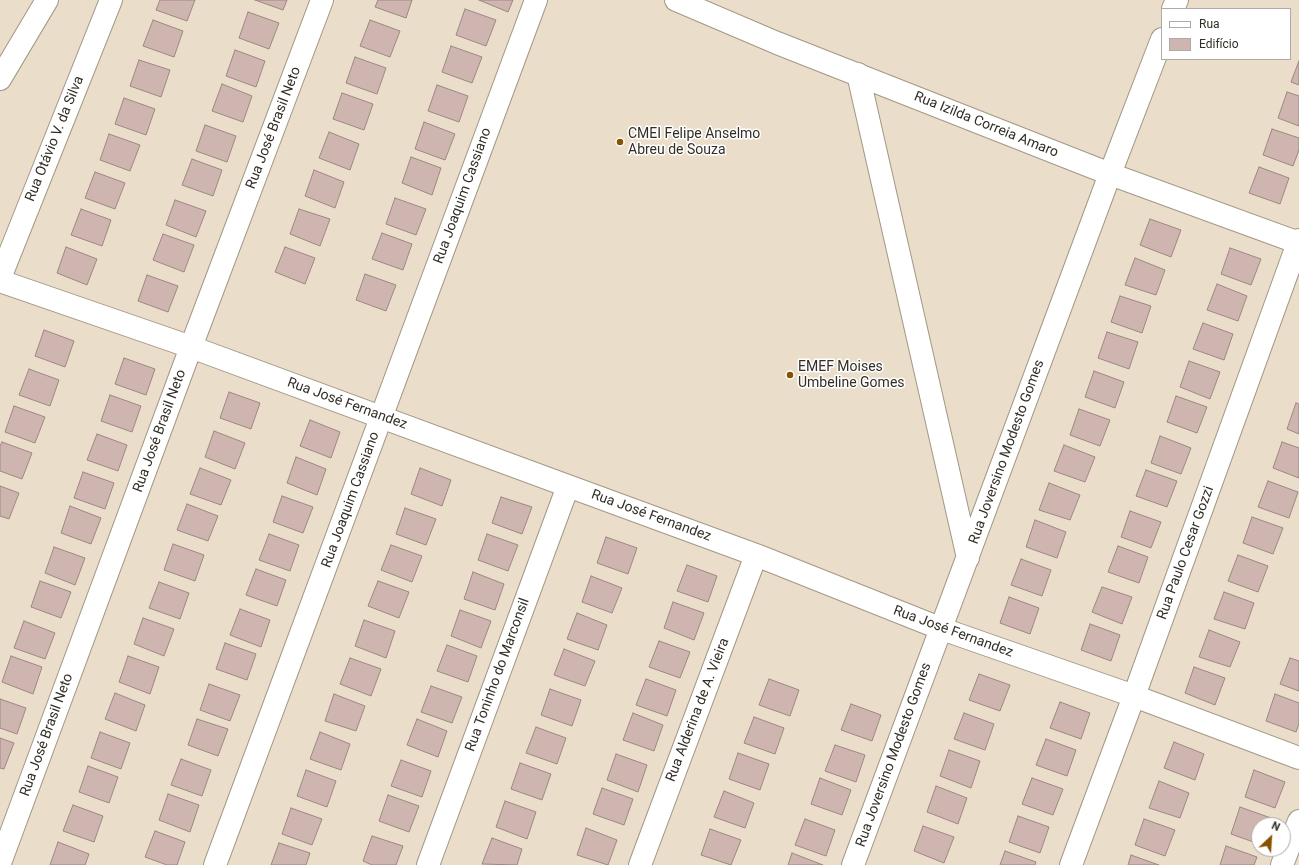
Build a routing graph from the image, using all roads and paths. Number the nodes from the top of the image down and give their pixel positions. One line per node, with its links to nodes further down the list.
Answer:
1 (47, 0): 8 (street)
2 (111, 0): 11 (street, Rua Otávio V. da Silva)
3 (322, 0): 12 (street, Rua José Brasil Neto)
4 (536, 0): 13 (street, Rua Joaquim Cassiano)
5 (676, 0): 7 (street, Rua Izilda Correia Amaro)
6 (1161, 42): 9 (street, Rua Joversino Modesto Gomes)
7 (858, 74): 9 (street, Rua Izilda Correia Amaro); 16 (street)
8 (0, 79)
9 (1110, 174): 10 (street, Rua Izilda Correia Amaro); 16 (street, Rua Joversino Modesto Gomes)
10 (1299, 242): 18 (street, Rua Paulo Cesar Gozzi)
11 (0, 279): 12 (street, Rua José Fernandez)
12 (191, 347): 13 (street, Rua José Fernandez); 21 (street, Rua José Brasil Neto)
13 (382, 418): 14 (street, Rua José Fernandez); 22 (street, Rua Joaquim Cassiano)
14 (568, 486): 15 (street, Rua José Fernandez); 23 (street, Rua Toninho do Marconsil)
15 (756, 555): 17 (street, Rua José Fernandez); 24 (street, Rua Alderina de A. Vieira)
16 (968, 558): 17 (street, Rua Joversino Modesto Gomes)
17 (942, 629): 18 (street, Rua José Fernandez); 25 (street, Rua Joversino Modesto Gomes)
18 (1134, 696): 19 (street, Rua José Fernandez); 26 (street, Rua Paulo Cesar Gozzi)
19 (1299, 758)
20 (1299, 821): 27 (street)
21 (0, 863)
22 (215, 865)
23 (428, 865)
24 (640, 865)
25 (854, 865)
26 (1070, 865)
27 (1282, 865)

